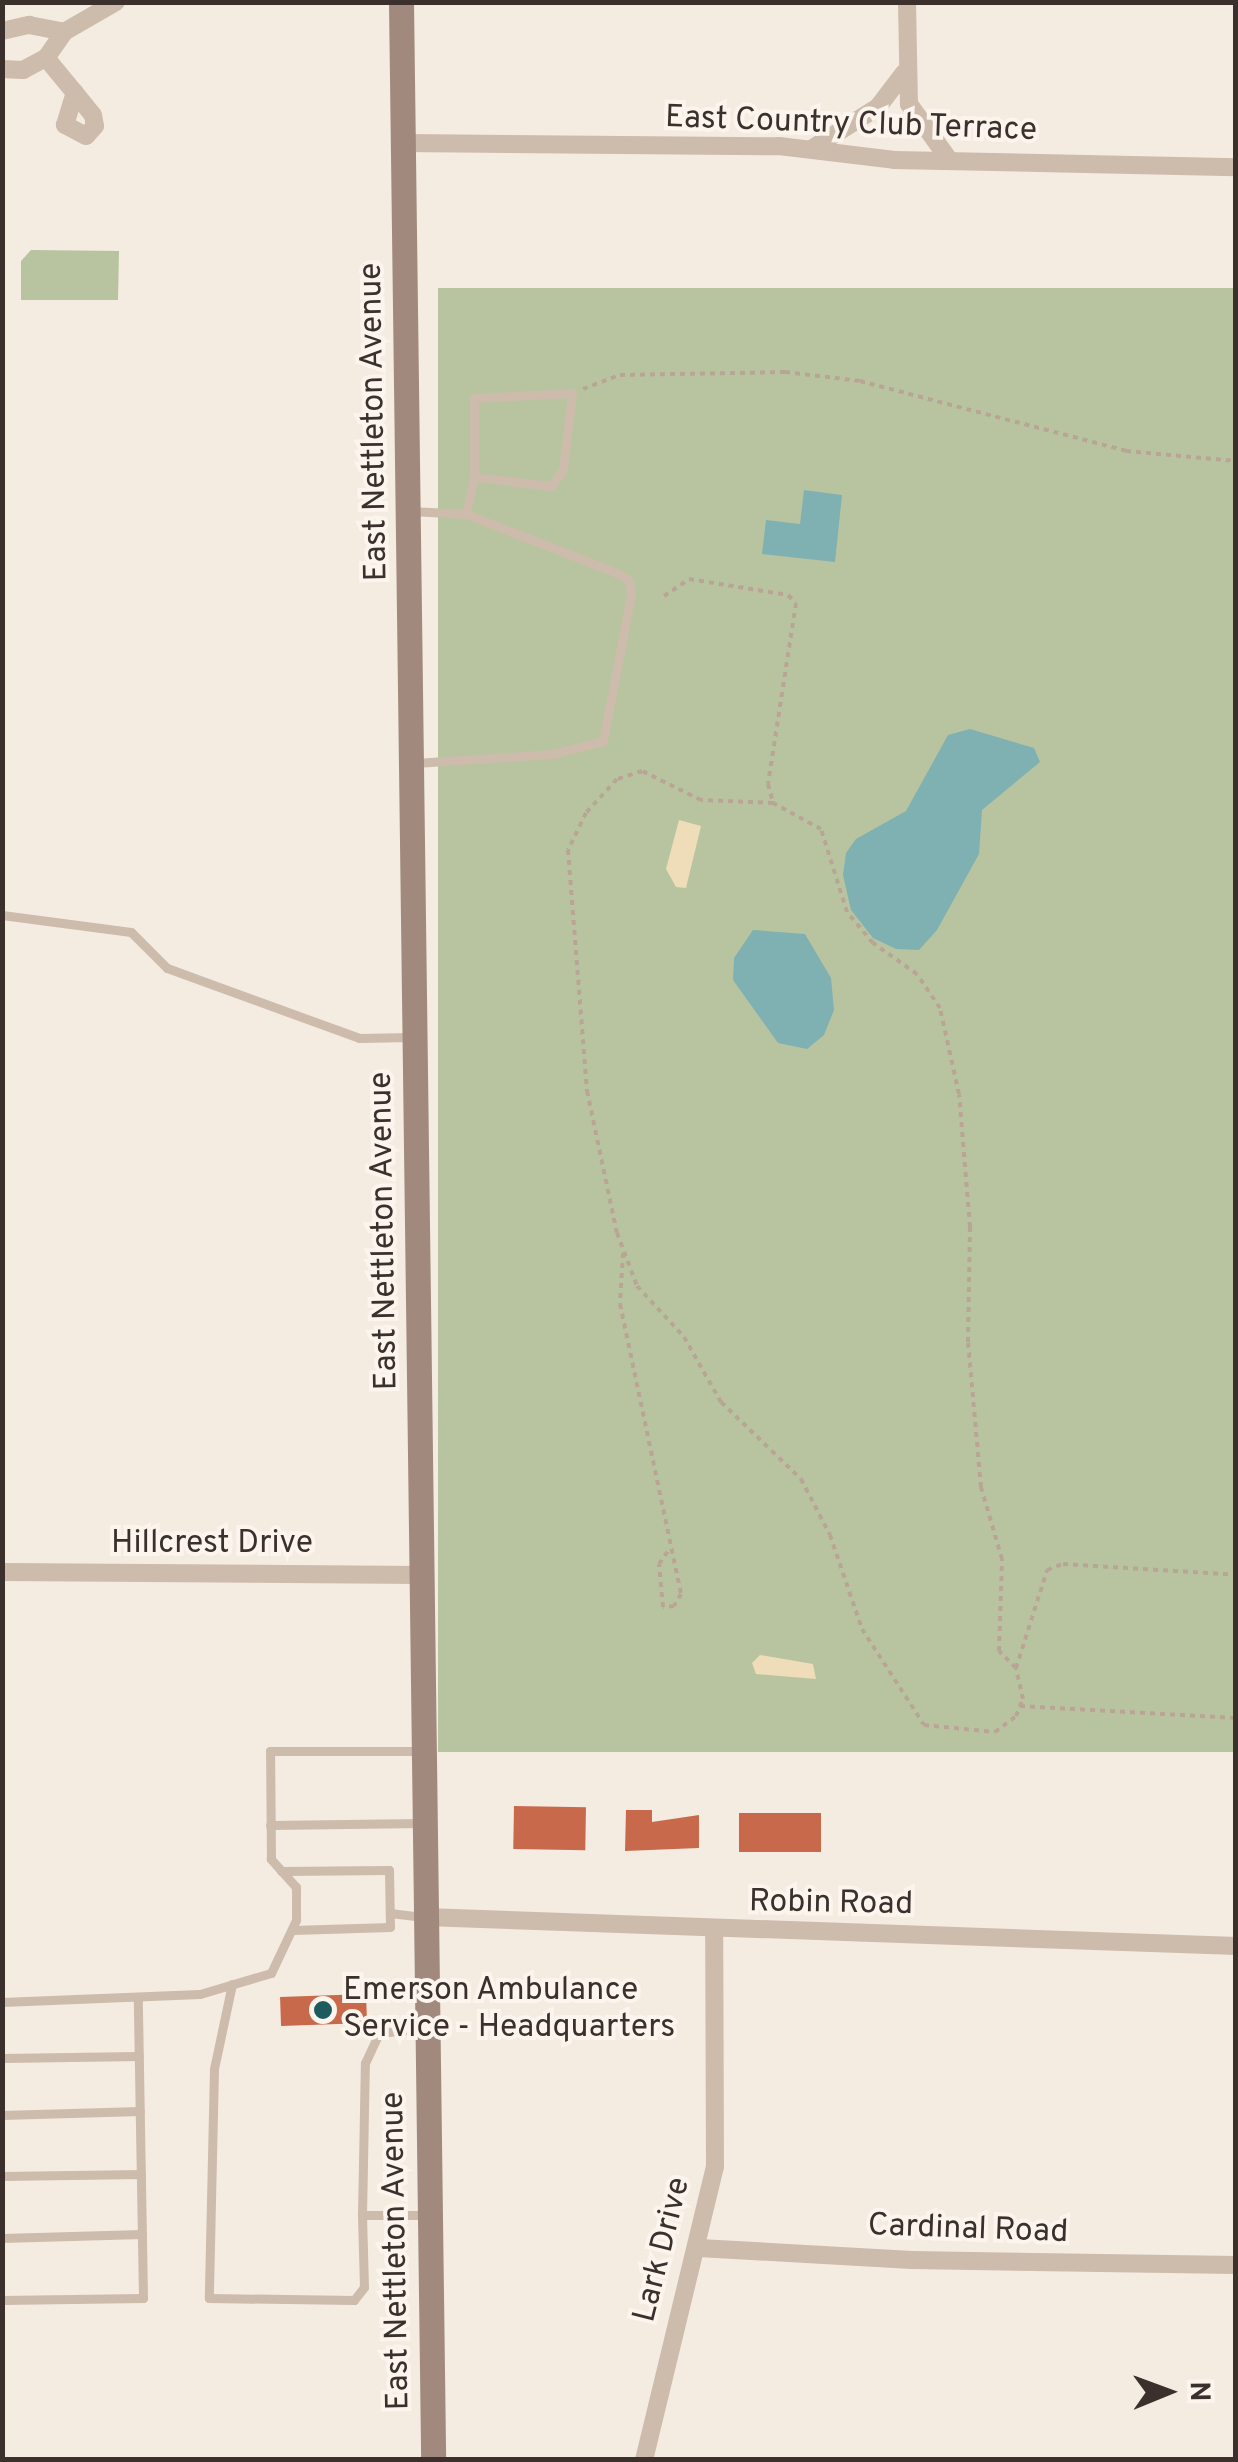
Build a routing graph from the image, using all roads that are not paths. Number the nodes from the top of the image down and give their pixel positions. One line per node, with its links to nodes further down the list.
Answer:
1 (116, 2): 5 (street)
2 (401, 2): 10 (main road, East Nettleton Avenue)
3 (907, 2): 8 (street)
4 (2, 31): 5 (street)
5 (64, 32): 6 (street)
6 (46, 58): 7 (street); 9 (street)
7 (2, 68)
8 (904, 72): 11 (street); 12 (street)
9 (75, 93)
10 (404, 143): 11 (street, East Country Club Terrace); 15 (main road, East Nettleton Avenue)
11 (812, 150): 12 (street, East Country Club Terrace)
12 (950, 161): 13 (street, East Country Club Terrace)
13 (1236, 167)
14 (474, 477): 14 (lane); 16 (lane)
15 (408, 511): 16 (lane); 17 (main road, East Nettleton Avenue)
16 (466, 514): 17 (lane)
17 (413, 763): 19 (main road, East Nettleton Avenue)
18 (2, 915): 19 (lane)
19 (415, 1037): 21 (main road, East Nettleton Avenue)
20 (2, 1572): 21 (street, Hillcrest Drive)
21 (421, 1575): 22 (main road, East Nettleton Avenue)
22 (424, 1751): 23 (main road, East Nettleton Avenue); 24 (lane)
23 (424, 1824): 24 (lane); 27 (main road, East Nettleton Avenue)
24 (270, 1825): 25 (lane)
25 (281, 1871): 26 (lane); 28 (lane)
26 (390, 1913): 27 (lane); 28 (lane)
27 (425, 1917): 29 (street, Robin Road); 34 (main road, East Nettleton Avenue)
28 (292, 1930): 31 (lane)
29 (714, 1932): 30 (street, Robin Road); 45 (street, Lark Drive)
30 (1236, 1946)
31 (232, 1984): 32 (lane); 41 (lane)
32 (138, 2000): 33 (lane); 35 (lane)
33 (2, 2002)
34 (427, 2028): 41 (lane); 42 (main road, East Nettleton Avenue)
35 (140, 2056): 36 (lane); 37 (lane)
36 (2, 2058)
37 (140, 2111): 38 (lane); 39 (lane)
38 (2, 2115)
39 (141, 2174): 40 (lane); 43 (lane)
40 (2, 2176)
41 (362, 2215): 42 (lane)
42 (430, 2215): 48 (main road, East Nettleton Avenue)
43 (142, 2234): 44 (lane); 47 (lane)
44 (2, 2238)
45 (699, 2248): 46 (street, Cardinal Road); 49 (street, Lark Drive)
46 (1236, 2266)
47 (2, 2300)
48 (433, 2460)
49 (644, 2460)

